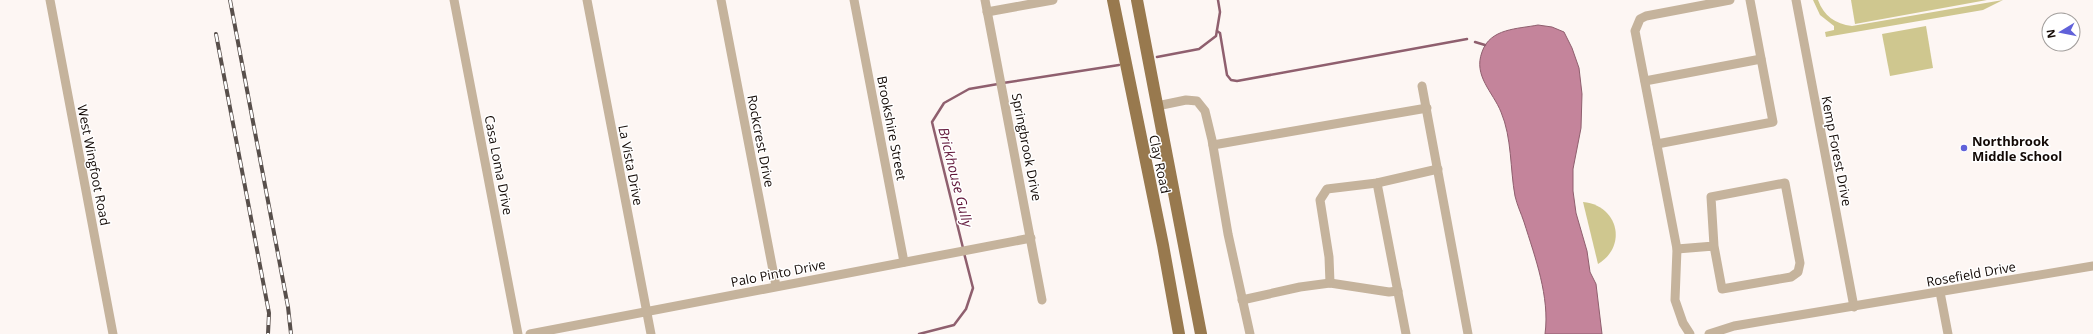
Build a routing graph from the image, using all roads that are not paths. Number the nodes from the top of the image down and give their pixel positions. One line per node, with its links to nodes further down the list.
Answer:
1 (50, 0): 38 (street, West Wingfoot Road)
2 (454, 0): 39 (street, Casa Loma Drive)
3 (587, 0): 37 (street, La Vista Drive)
4 (721, 0): 31 (street, Rockcrest Drive)
5 (854, 0): 28 (street, Brookshire Street)
6 (985, 0): 13 (street, Springbrook Drive)
7 (1053, 0): 13 (street)
8 (1113, 0): 25 (main road, Clay Road)
9 (1137, 0): 17 (main road, Clay Road)
10 (1730, 0): 15 (street)
11 (1750, 0): 14 (street)
12 (1796, 0): 36 (street, Kemp Forest Drive)
13 (987, 12): 23 (street, Springbrook Drive)
14 (1761, 59): 15 (street); 19 (street)
15 (1645, 81): 19 (street)
16 (1422, 86): 18 (street)
17 (1157, 106): 20 (street); 24 (main road, Clay Road)
18 (1426, 108): 20 (street); 21 (street)
19 (1657, 144): 27 (street)
20 (1213, 145): 35 (street)
21 (1438, 169): 22 (street); 46 (street)
22 (1377, 183): 30 (street); 32 (street)
23 (1031, 238): 28 (street, Palo Pinto Drive); 34 (street, Springbrook Drive)
24 (1183, 244): 25 (main road); 43 (main road, Clay Road)
25 (1163, 246): 42 (main road, Clay Road)
26 (1714, 246): 26 (street); 27 (street)
27 (1677, 249): 47 (street)
28 (904, 262): 31 (street, Palo Pinto Drive)
29 (2093, 266): 33 (street, Rosefield Drive)
30 (1330, 283): 32 (street); 35 (street)
31 (776, 286): 37 (street, Palo Pinto Drive)
32 (1398, 291): 45 (street)
33 (1940, 292): 36 (street, Rosefield Drive); 49 (street)
34 (1042, 300)
35 (1242, 300): 44 (street)
36 (1854, 307): 48 (street, Rosefield Drive)
37 (646, 312): 40 (street, Palo Pinto Drive); 41 (street, La Vista Drive)
38 (113, 334)
39 (518, 334)
40 (530, 334)
41 (651, 334)
42 (1179, 334)
43 (1201, 334)
44 (1250, 334)
45 (1406, 334)
46 (1468, 334)
47 (1690, 334)
48 (1709, 334)
49 (1948, 334)

